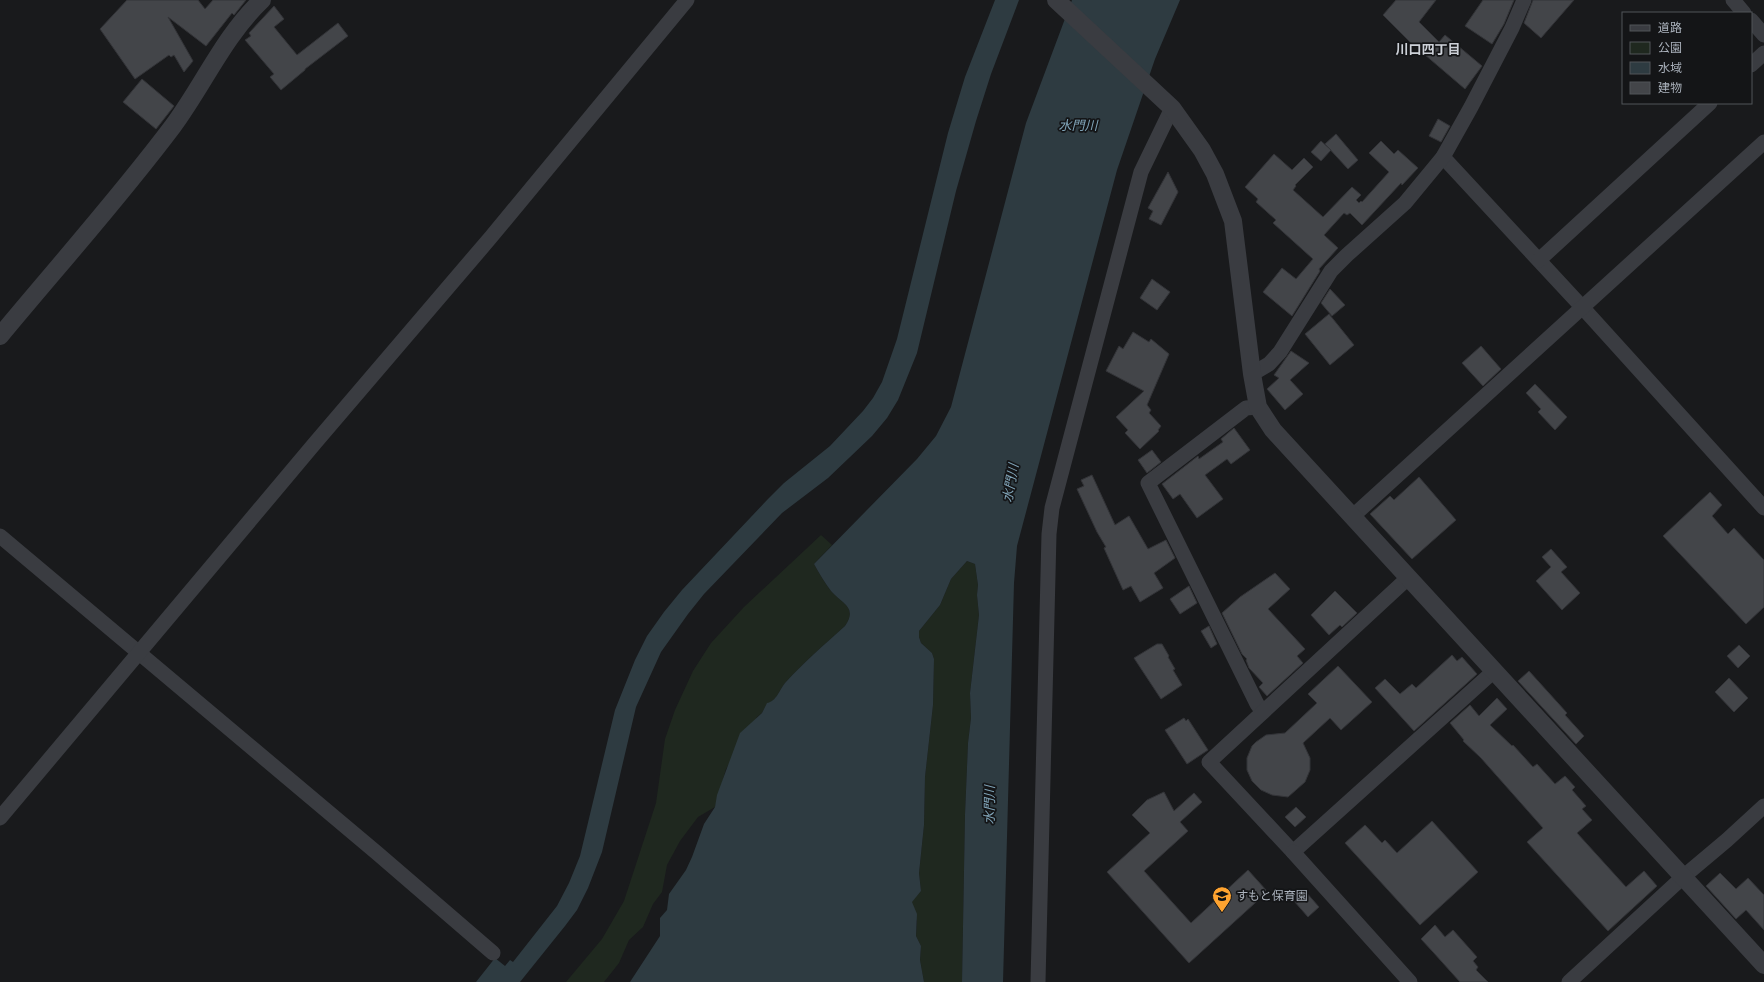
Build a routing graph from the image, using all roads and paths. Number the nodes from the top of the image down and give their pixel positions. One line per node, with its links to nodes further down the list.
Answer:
1 (262, 0): 17 (street)
2 (687, 0): 24 (street)
3 (1056, 0): 12 (street)
4 (1524, 0): 14 (street)
5 (1732, 0): 6 (street)
6 (1743, 12)
7 (1752, 21): 8 (street)
8 (1764, 35)
9 (1764, 54): 10 (street)
10 (1752, 64)
11 (1709, 104): 15 (street)
12 (1172, 108): 18 (street); 33 (street)
13 (1764, 142): 16 (street)
14 (1442, 157): 15 (street); 18 (street)
15 (1539, 260): 16 (street)
16 (1583, 308): 20 (street); 21 (street)
17 (0, 336)
18 (1252, 374): 19 (street)
19 (1258, 407): 21 (street); 26 (street)
20 (1764, 508)
21 (1353, 516): 23 (street)
22 (0, 536): 24 (street)
23 (1409, 577): 25 (street); 26 (street)
24 (140, 652): 28 (street); 31 (street)
25 (1494, 671): 29 (street); 30 (street)
26 (1263, 712): 29 (street)
27 (1764, 806): 30 (street)
28 (0, 818)
29 (1292, 852): 34 (street)
30 (1683, 877): 32 (street); 35 (street)
31 (493, 953)
32 (1764, 966)
33 (1038, 982)
34 (1410, 982)
35 (1569, 982)

